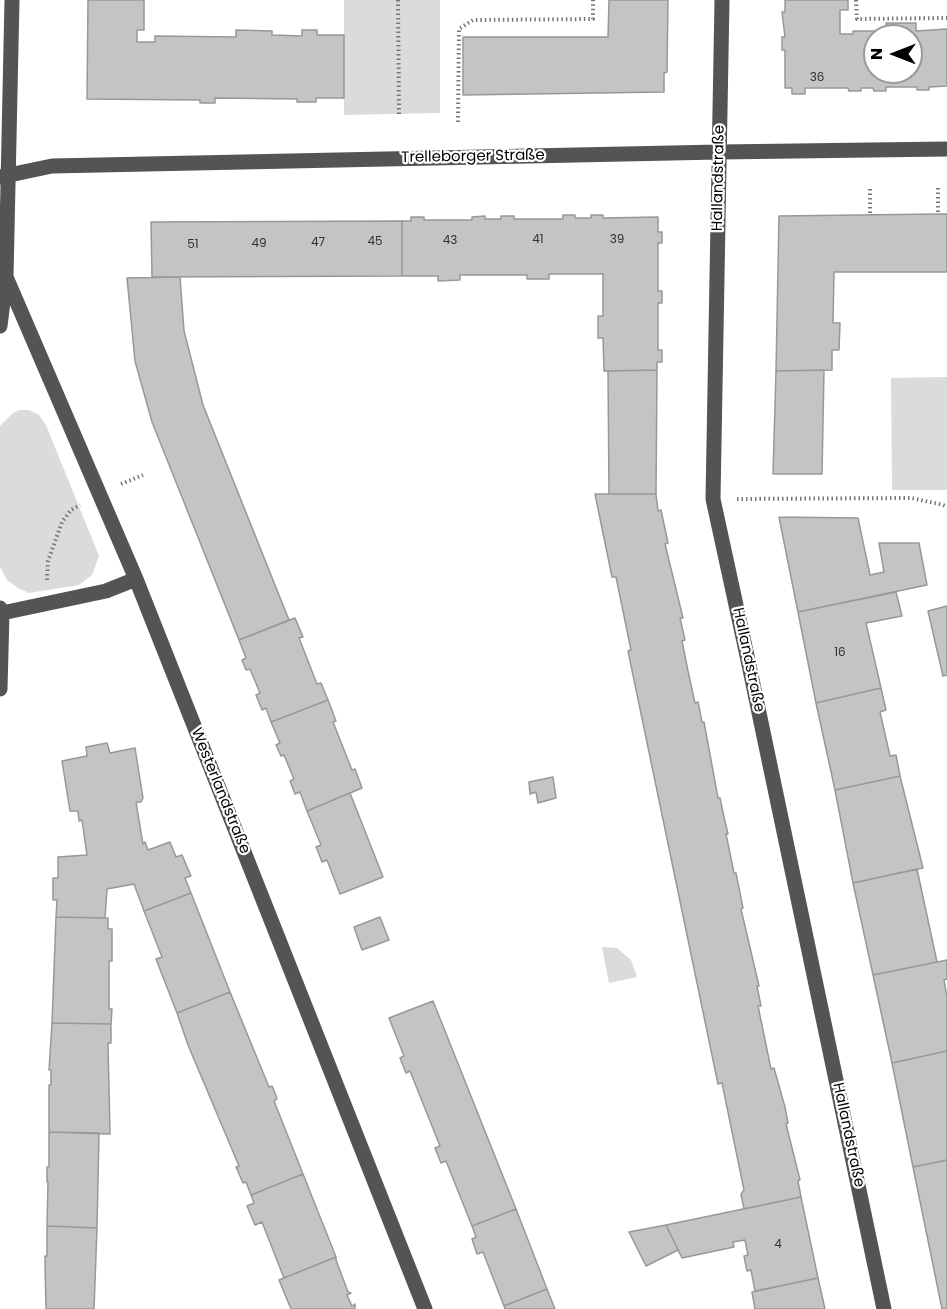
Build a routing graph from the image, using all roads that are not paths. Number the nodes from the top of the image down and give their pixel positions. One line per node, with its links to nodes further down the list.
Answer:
1 (12, 0): 5 (street)
2 (722, 0): 4 (street, Hallandstraße)
3 (947, 149): 4 (street, Trelleborger Straße)
4 (719, 152): 5 (street, Trelleborger Straße); 12 (street, Hallandstraße)
5 (4, 176): 6 (street)
6 (6, 277): 7 (street); 8 (street, Westerlandstraße)
7 (0, 326)
8 (136, 579): 9 (street); 11 (street, Westerlandstraße)
9 (1, 610): 10 (street)
10 (0, 689)
11 (425, 1309)
12 (884, 1309)

